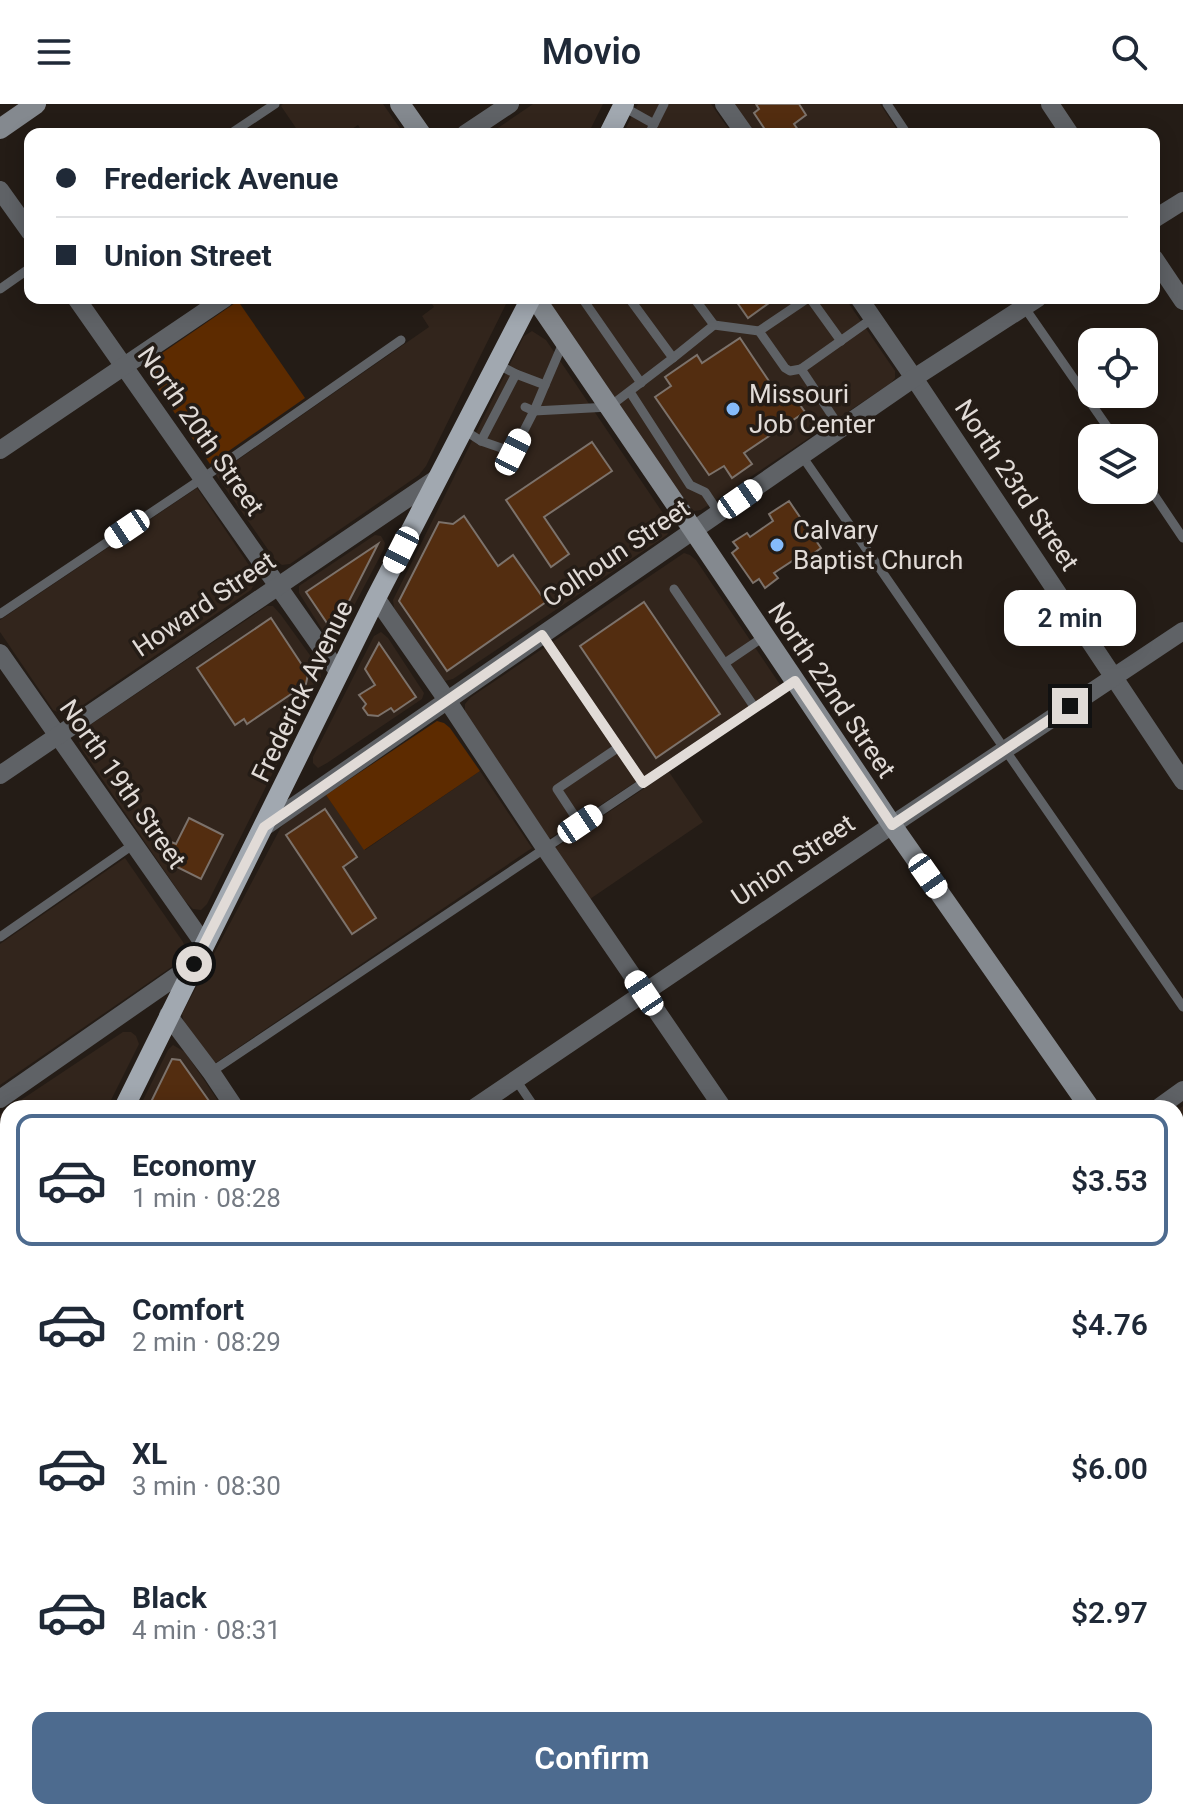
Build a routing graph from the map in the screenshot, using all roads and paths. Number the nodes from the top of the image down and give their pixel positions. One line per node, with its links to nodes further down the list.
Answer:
1 (36, 104): 19 (main road)
2 (275, 104): 11 (lane)
3 (400, 104): 12 (main road)
4 (510, 104): 13 (street)
5 (664, 104): 10 (lane)
6 (724, 104): 16 (street)
7 (887, 104): 17 (lane)
8 (1050, 104): 18 (street)
9 (623, 105): 10 (lane); 14 (main road)
10 (654, 124): 15 (lane)
11 (239, 128)
12 (417, 128)
13 (474, 128)
14 (612, 128)
15 (652, 128)
16 (741, 128)
17 (903, 128)
18 (1066, 128)
19 (0, 129)
20 (0, 190): 23 (street)
21 (1183, 201): 22 (street)
22 (1160, 215)
23 (24, 224)
24 (1160, 267): 27 (street)
25 (24, 272): 26 (lane)
26 (0, 289)
27 (1183, 301)
28 (80, 304): 48 (street, North 20th Street)
29 (216, 304): 48 (street)
30 (530, 304): 47 (main road, Frederick Avenue)
31 (537, 304): 44 (main road, North 22nd Street)
32 (586, 304): 52 (lane)
33 (633, 304): 46 (lane)
34 (698, 304): 41 (lane)
35 (800, 304): 42 (lane)
36 (813, 304): 45 (lane)
37 (863, 304): 40 (street, North 23rd Street)
38 (1023, 304): 51 (street, Colhoun Street)
39 (1029, 304): 57 (lane)
40 (873, 318): 45 (lane); 51 (street, North 23rd Street)
41 (714, 325): 42 (lane); 46 (lane)
42 (759, 331): 49 (lane)
43 (401, 340): 64 (lane)
44 (564, 340): 53 (lane); 55 (main road, North 22nd Street)
45 (841, 341): 49 (lane)
46 (673, 358): 52 (lane)
47 (497, 364): 50 (lane); 59 (main road, Frederick Avenue)
48 (124, 367): 61 (street); 64 (street, North 20th Street)
49 (801, 369): 58 (lane)
50 (516, 374): 53 (lane); 60 (lane)
51 (914, 378): 58 (street, Colhoun Street); 79 (street, North 23rd Street)
52 (641, 383): 54 (lane)
53 (545, 385): 56 (lane)
54 (630, 392): 55 (lane); 66 (lane)
55 (609, 407): 56 (lane); 67 (main road, North 22nd Street)
56 (530, 409): 60 (lane)
57 (1106, 424)
58 (841, 429): 62 (street, Colhoun Street)
59 (463, 430): 60 (lane); 63 (main road, Frederick Avenue)
60 (481, 441)
61 (0, 450)
62 (802, 456): 66 (street, Colhoun Street); 85 (lane)
63 (439, 477): 69 (street, Howard Street); 71 (main road, Frederick Avenue)
64 (203, 478): 69 (street, North 20th Street); 72 (lane)
65 (1158, 501): 68 (lane)
66 (719, 514): 67 (street, Colhoun Street)
67 (694, 531): 74 (street, Colhoun Street); 75 (main road, North 22nd Street)
68 (1183, 538)
69 (277, 585): 78 (street, North 20th Street); 83 (street, Howard Street)
70 (674, 589): 77 (lane)
71 (376, 598): 78 (main road, Frederick Avenue); 81 (street)
72 (0, 614)
73 (1183, 631): 79 (street, Union Street)
74 (542, 635): 81 (street, Colhoun Street); 84 (lane)
75 (765, 636): 77 (lane); 80 (main road, North 22nd Street)
76 (0, 653): 83 (street, North 19th Street)
77 (725, 663): 82 (lane)
78 (339, 673): 91 (main road, Frederick Avenue)
79 (1113, 677): 85 (street, Union Street); 87 (street, North 23rd Street)
80 (795, 681): 82 (lane); 90 (main road, North 22nd Street)
81 (447, 700): 91 (street, Colhoun Street); 93 (street)
82 (755, 708): 88 (lane)
83 (58, 736): 86 (street, Howard Street); 92 (street, North 19th Street)
84 (619, 747): 88 (lane); 89 (lane)
85 (1005, 749): 90 (street, Union Street); 98 (lane)
86 (0, 775)
87 (1183, 781)
88 (643, 783): 89 (lane)
89 (580, 824): 93 (lane)
90 (892, 825): 97 (street, Union Street); 108 (main road, North 22nd Street)
91 (264, 827): 95 (main road, Frederick Avenue)
92 (134, 844): 94 (lane); 95 (street, North 19th Street)
93 (545, 848): 97 (street); 100 (lane)
94 (0, 937)
95 (204, 944): 96 (main road, Frederick Avenue)
96 (194, 964): 99 (main road, Frederick Avenue); 102 (street)
97 (644, 993): 101 (street, Union Street); 107 (street)
98 (1183, 1007)
99 (168, 1015): 100 (street); 103 (main road, Frederick Avenue)
100 (211, 1072): 104 (street)
101 (516, 1080): 105 (street, Union Street); 106 (lane)
102 (0, 1099)
103 (128, 1100)
104 (230, 1100)
105 (486, 1100)
106 (530, 1100)
107 (718, 1100)
108 (1084, 1100)

